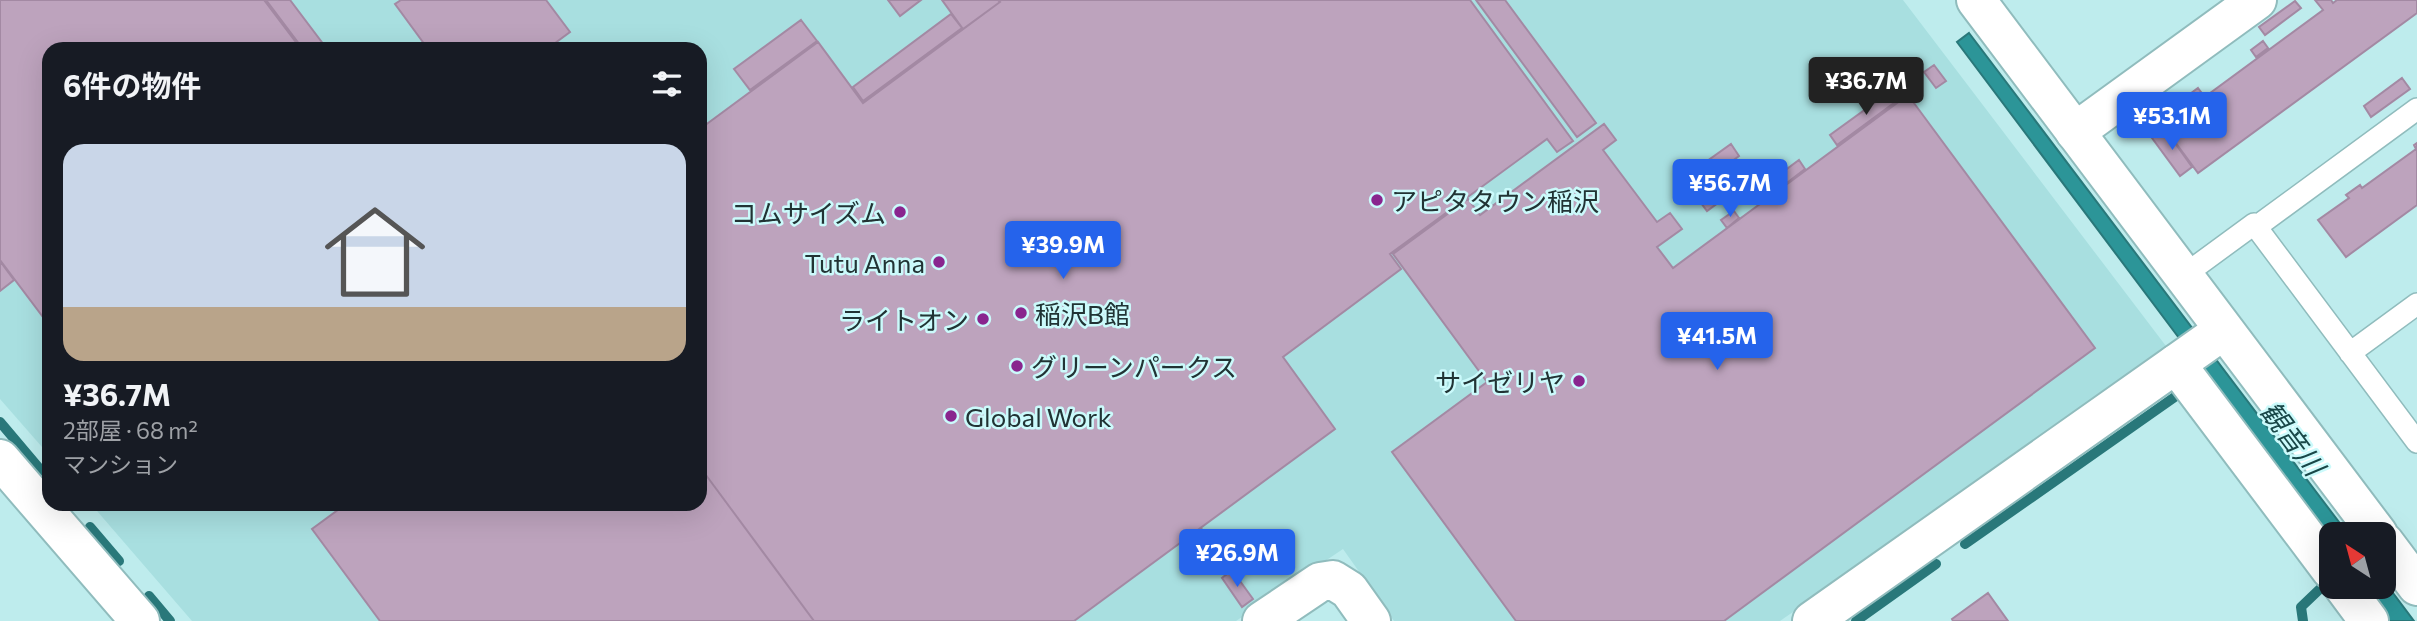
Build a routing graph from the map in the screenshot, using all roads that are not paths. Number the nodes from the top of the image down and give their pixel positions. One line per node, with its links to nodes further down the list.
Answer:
1 (1976, 0): 4 (street)
2 (2257, 0): 4 (street)
3 (2417, 109): 5 (lane)
4 (2076, 132): 6 (street)
5 (2256, 227): 6 (lane); 9 (lane)
6 (2183, 276): 8 (street)
7 (2417, 304): 9 (lane)
8 (2199, 348): 14 (street); 15 (street); 22 (street)
9 (2350, 353): 10 (lane)
10 (2417, 442)
11 (0, 460): 12 (street)
12 (42, 508)
13 (44, 511): 19 (street)
14 (2366, 522)
15 (2319, 550)
16 (2396, 558): 17 (street)
17 (2417, 586)
18 (2353, 599): 23 (street)
19 (140, 621)
20 (1262, 621): 21 (street)
21 (1371, 621)
22 (1812, 621)
23 (2369, 621)

